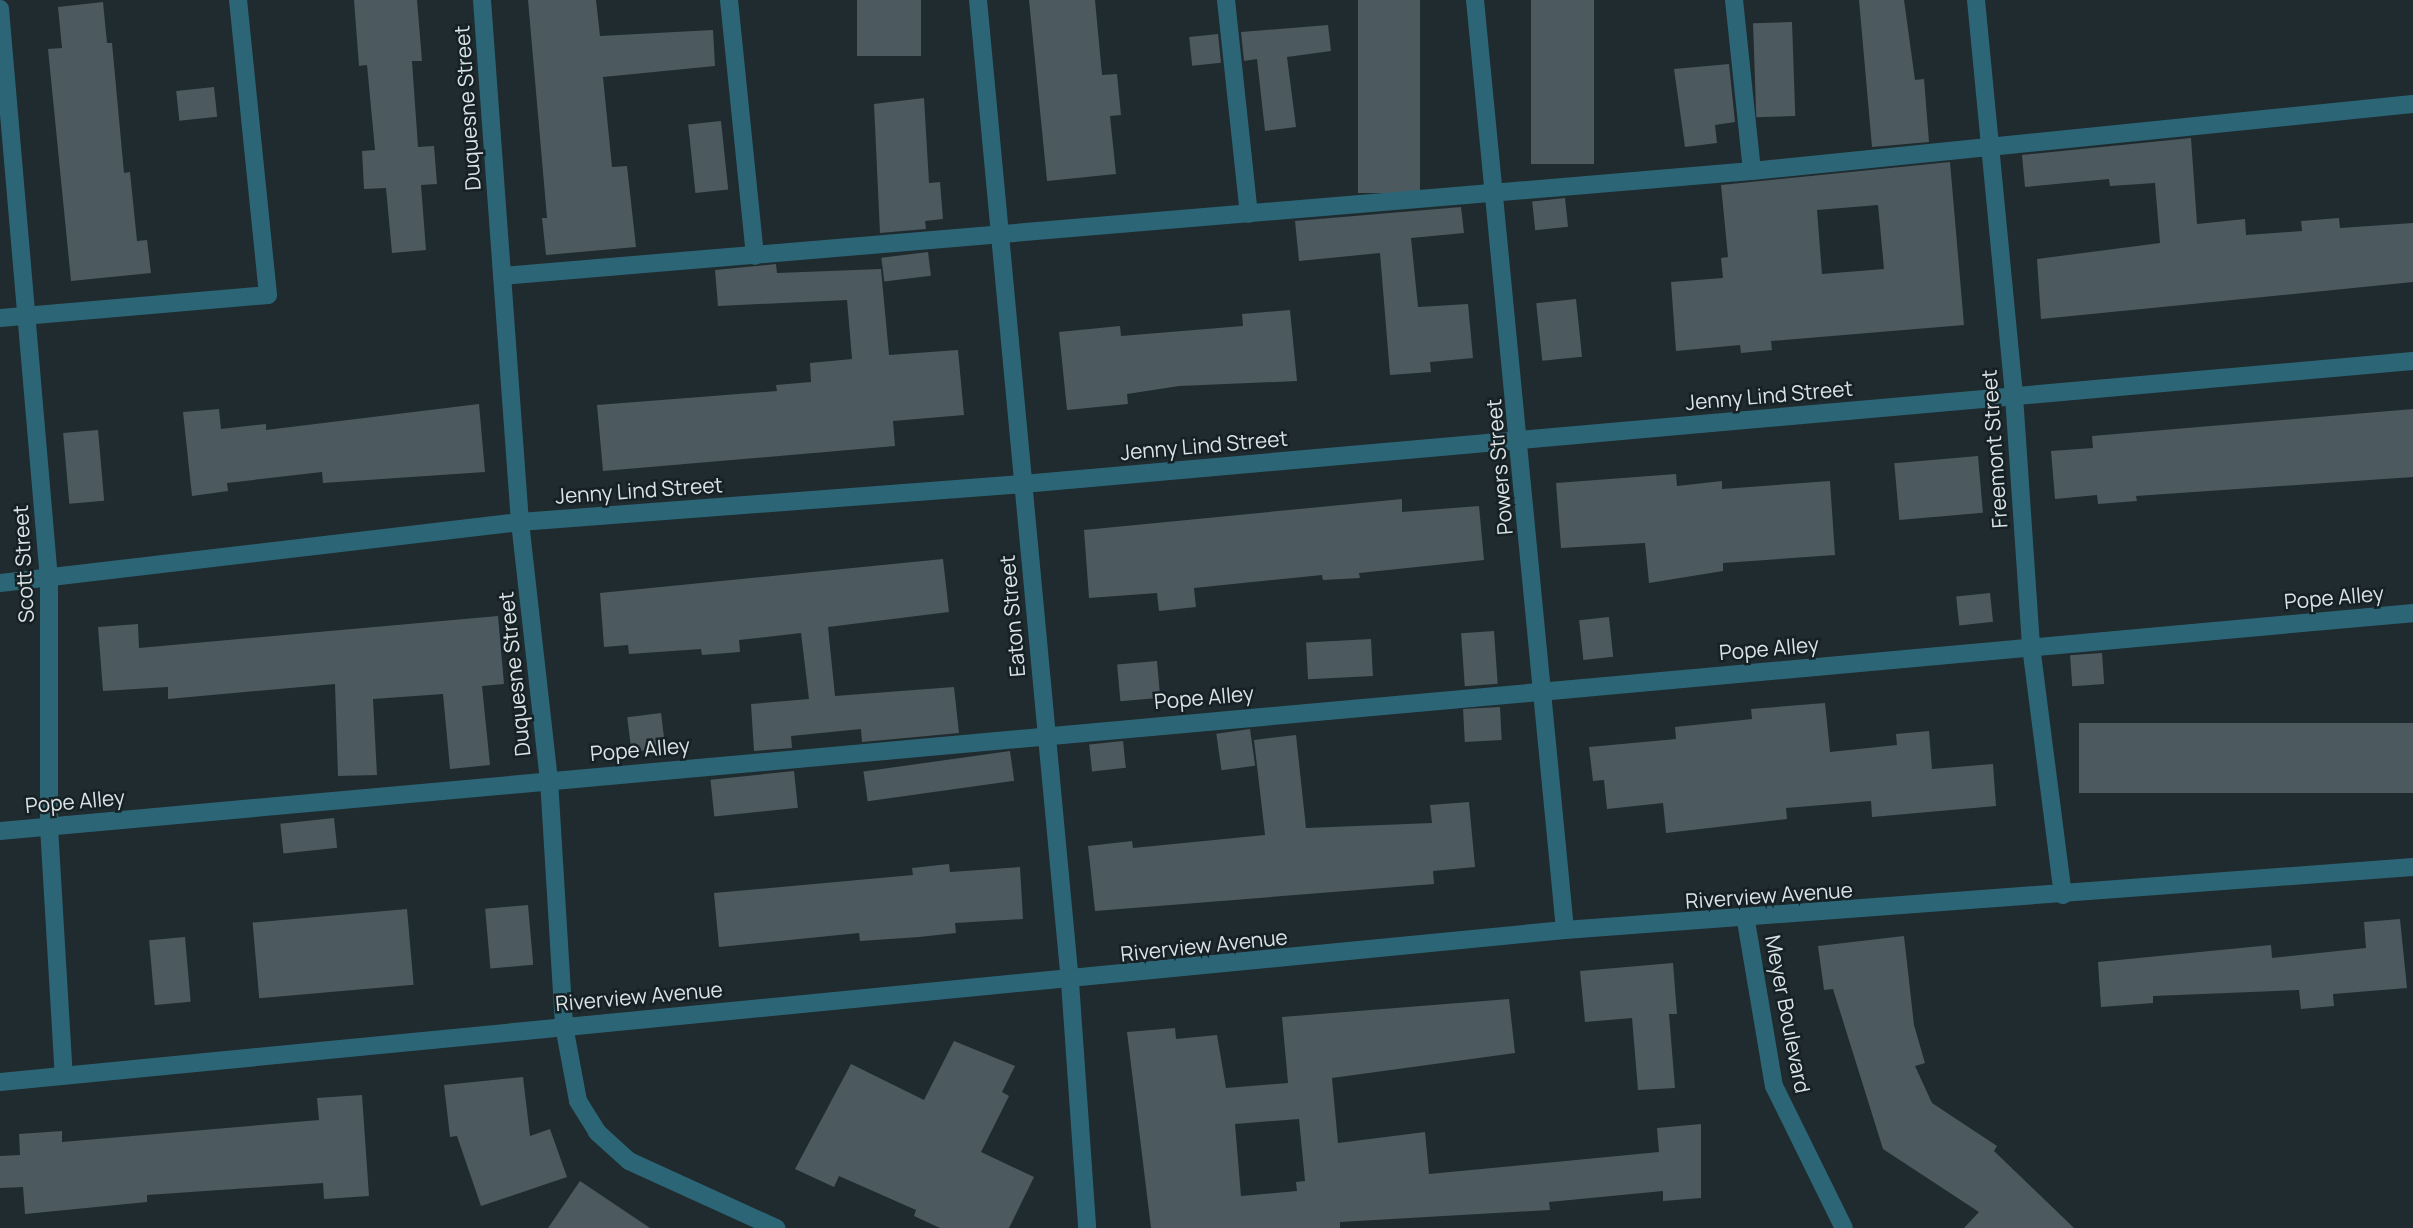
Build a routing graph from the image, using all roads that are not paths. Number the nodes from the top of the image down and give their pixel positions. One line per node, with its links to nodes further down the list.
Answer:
1 (238, 0): 18 (street)
2 (482, 0): 17 (street, Duquesne Street)
3 (729, 0): 16 (street)
4 (978, 0): 15 (street, Eaton Street)
5 (1226, 0): 14 (street)
6 (1475, 0): 13 (street, Powers Street)
7 (1734, 0): 12 (street)
8 (1976, 0): 11 (street, Freemont Street)
9 (0, 9): 18 (street, Scott Street)
10 (2413, 104): 11 (street)
11 (1990, 143): 12 (street); 21 (street, Freemont Street)
12 (1752, 171): 13 (street)
13 (1495, 193): 14 (street); 22 (street, Powers Street)
14 (1249, 214): 15 (street)
15 (1000, 232): 16 (street); 23 (street, Eaton Street)
16 (755, 256): 17 (street)
17 (502, 276): 24 (street, Duquesne Street)
18 (26, 315): 19 (street); 25 (street, Scott Street)
19 (0, 318)
20 (2413, 361): 21 (street, Jenny Lind Street)
21 (2014, 396): 22 (street, Jenny Lind Street); 28 (street, Freemont Street)
22 (1521, 441): 23 (street, Jenny Lind Street); 29 (street, Powers Street)
23 (1023, 484): 24 (street, Jenny Lind Street); 30 (street, Eaton Street)
24 (520, 522): 25 (street, Jenny Lind Street); 31 (street, Duquesne Street)
25 (49, 579): 26 (street, Jenny Lind Street); 32 (street, Scott Street)
26 (0, 583)
27 (2413, 613): 28 (street, Pope Alley)
28 (2031, 646): 29 (street, Pope Alley); 35 (street, Freemont Street)
29 (1538, 693): 30 (street, Pope Alley); 37 (street, Powers Street)
30 (1046, 733): 31 (street, Pope Alley); 38 (street, Eaton Street)
31 (549, 780): 32 (street, Pope Alley); 39 (street, Duquesne Street)
32 (49, 827): 33 (street, Pope Alley); 40 (street, Scott Street)
33 (0, 831)
34 (2413, 867): 35 (street, Riverview Avenue)
35 (2063, 894): 36 (street, Riverview Avenue)
36 (1746, 921): 37 (street, Riverview Avenue); 44 (street, Meyer Boulevard)
37 (1565, 930): 38 (street, Riverview Avenue)
38 (1070, 982): 39 (street, Riverview Avenue); 43 (street, Eaton Street)
39 (564, 1026): 40 (street, Riverview Avenue); 42 (street, Duquesne Street)
40 (64, 1076): 41 (street, Riverview Avenue)
41 (0, 1082)
42 (776, 1228)
43 (1087, 1228)
44 (1844, 1228)

